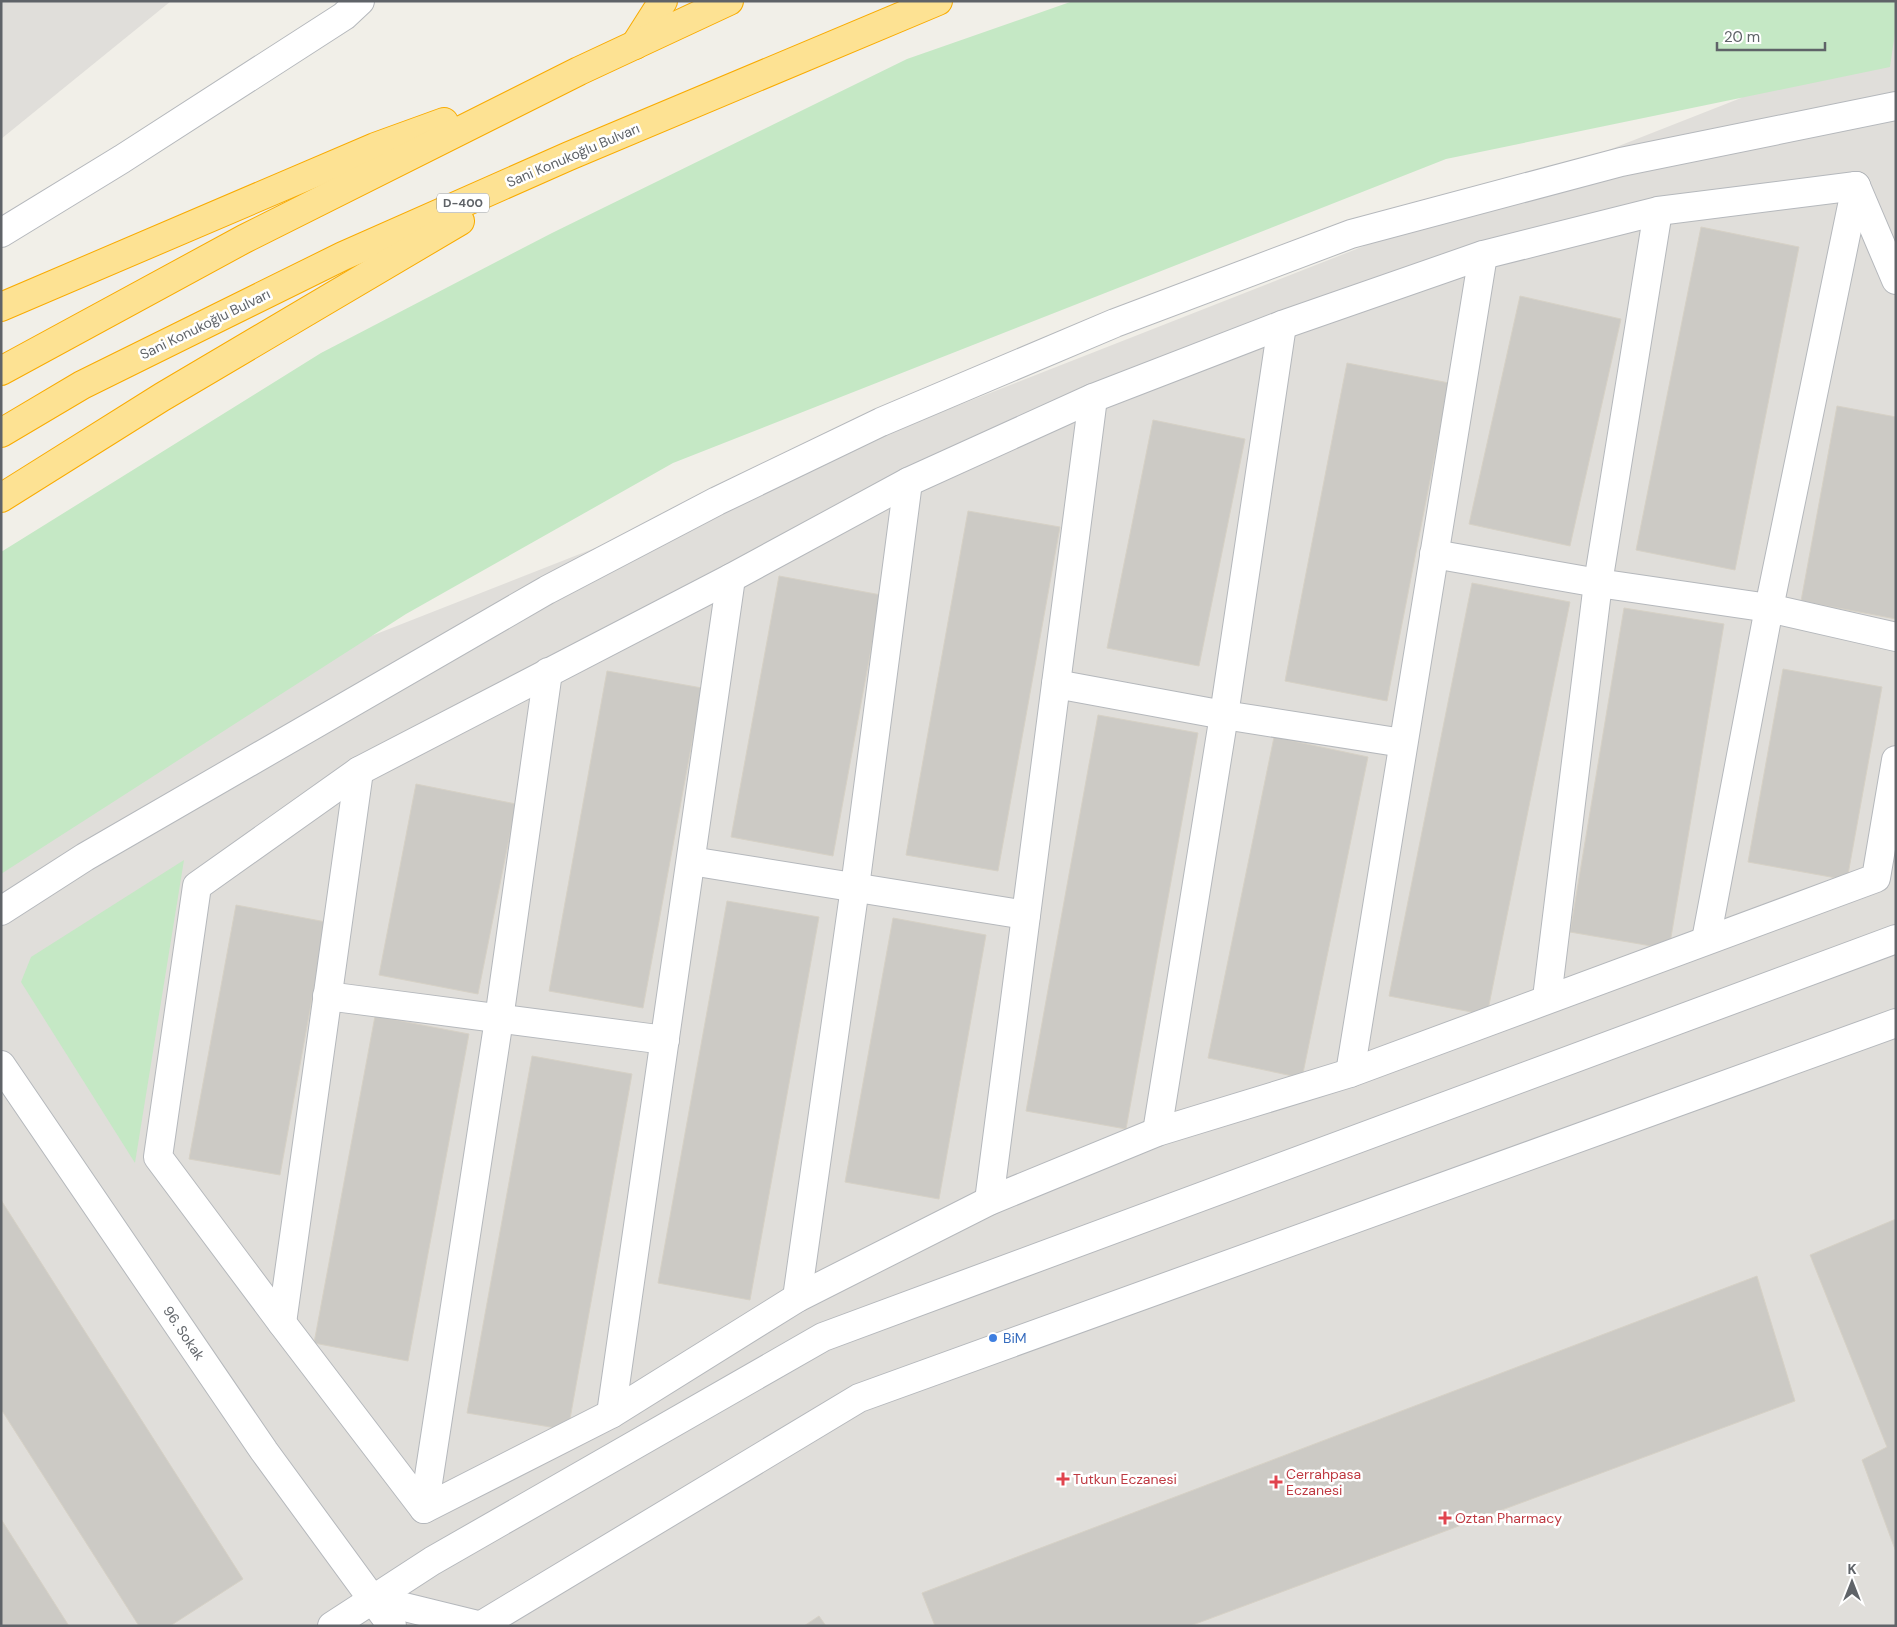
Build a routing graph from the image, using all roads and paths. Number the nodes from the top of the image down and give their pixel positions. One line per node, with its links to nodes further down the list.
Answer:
1 (360, 1): 11 (street)
2 (663, 1): 5 (highway)
3 (729, 1): 5 (highway)
4 (938, 1): 8 (highway, Sani Konukoğlu Bulvarı / D-400)
5 (635, 45): 6 (highway)
6 (579, 71): 14 (highway); 16 (highway)
7 (1896, 106): 34 (street)
8 (569, 156): 18 (highway, Sani Konukoğlu Bulvarı / D-400); 20 (highway)
9 (1856, 186): 10 (street); 13 (street); 24 (street)
10 (1658, 211): 12 (street); 23 (street)
11 (1, 232)
12 (1483, 255): 15 (street); 21 (street)
13 (1896, 280)
14 (1, 306)
15 (1282, 325): 17 (street); 28 (street)
16 (1, 371)
17 (1093, 398): 19 (street); 27 (street)
18 (1, 433)
19 (908, 482): 22 (street); 33 (street)
20 (1, 498)
21 (1434, 554): 23 (street); 29 (street)
22 (731, 578): 26 (street); 32 (street)
23 (1598, 583): 24 (street); 39 (street)
24 (1770, 608): 25 (street); 37 (street)
25 (1896, 637)
26 (548, 672): 31 (street); 40 (street)
27 (1056, 684): 28 (street); 35 (street)
28 (1224, 715): 29 (street); 45 (street)
29 (1403, 743): 44 (street)
30 (1896, 760): 37 (street)
31 (358, 772): 38 (street); 48 (street)
32 (691, 861): 33 (street); 42 (street)
33 (855, 887): 35 (street); 47 (street)
34 (1, 911)
35 (1026, 915): 46 (street)
36 (1896, 939): 51 (street)
37 (1706, 940): 39 (street)
38 (327, 996): 40 (street); 48 (street)
39 (1547, 998): 44 (street)
40 (499, 1019): 42 (street); 50 (street)
41 (1896, 1023): 52 (street)
42 (665, 1040): 49 (street)
43 (1, 1065): 51 (street, 96. Sokak)
44 (1350, 1073): 45 (street)
45 (1157, 1132): 46 (street)
46 (989, 1201): 47 (street)
47 (798, 1298): 49 (street)
48 (282, 1324): 50 (street)
49 (611, 1414): 50 (street)
50 (424, 1509)
51 (372, 1599): 52 (street); 53 (street); 54 (street, 96. Sokak)
52 (481, 1625)
53 (332, 1626)
54 (392, 1626)

